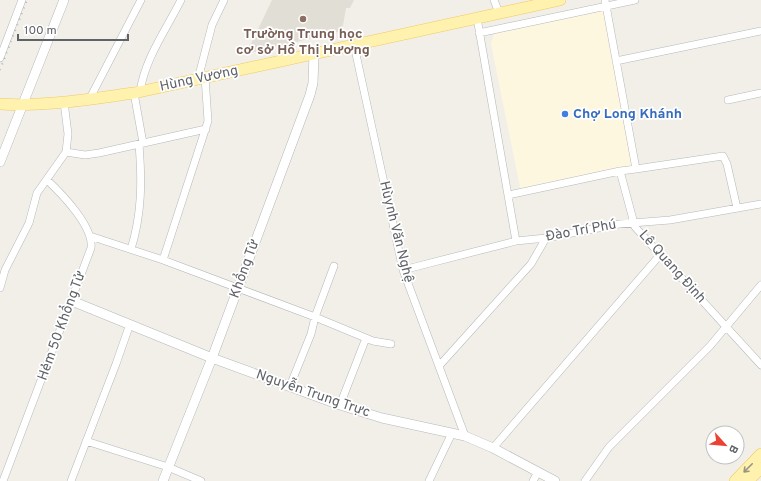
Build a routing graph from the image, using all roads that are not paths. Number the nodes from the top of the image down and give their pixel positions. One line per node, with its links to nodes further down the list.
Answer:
1 (22, 0): 16 (street)
2 (64, 0): 25 (street)
3 (141, 0): 21 (street)
4 (181, 0): 19 (street)
5 (224, 0): 18 (street)
6 (494, 0): 10 (street)
7 (556, 0): 10 (main road, Hùng Vương)
8 (634, 0): 9 (street)
9 (605, 3): 13 (street); 17 (street)
10 (499, 13): 11 (main road, Hùng Vương)
11 (477, 18): 13 (street); 14 (main road, Hùng Vương)
12 (761, 31): 17 (street)
13 (480, 33): 33 (street)
14 (354, 45): 15 (main road, Hùng Vương); 44 (street, Hùynh Văn Nghệ)
15 (314, 54): 18 (main road, Hùng Vương); 46 (street, Khổng Tử)
16 (0, 58)
17 (616, 61): 30 (street)
18 (202, 78): 19 (main road, Hùng Vương); 26 (street)
19 (137, 92): 21 (main road, Hùng Vương); 27 (street)
20 (761, 93): 22 (street)
21 (89, 100): 23 (main road, Hùng Vương)
22 (728, 100)
23 (64, 102): 25 (main road, Hùng Vương); 28 (street)
24 (0, 104): 25 (main road, Hùng Vương)
25 (23, 106): 29 (street)
26 (206, 129): 27 (street); 42 (street)
27 (141, 144): 28 (street); 40 (street)
28 (66, 152): 32 (street)
29 (0, 162)
30 (636, 169): 31 (street); 35 (street)
31 (620, 171): 33 (street); 36 (street, Lê Quang Định)
32 (47, 180): 37 (street); 47 (street)
33 (508, 195): 39 (street)
34 (761, 204): 35 (street, Đào Trí Phú)
35 (737, 208): 36 (street, Đào Trí Phú)
36 (633, 223): 38 (street, Đào Trí Phú); 41 (street, Lê Quang Định)
37 (90, 236): 40 (street); 48 (street, Hẻm 50 Khổng Tử)
38 (546, 238): 39 (street, Đào Trí Phú); 56 (street)
39 (516, 241): 44 (street, Đào Trí Phú)
40 (131, 249): 42 (street)
41 (660, 255): 51 (street, Lê Quang Định); 62 (street)
42 (163, 260): 46 (street)
43 (334, 266): 49 (street)
44 (403, 270): 56 (street, Hùynh Văn Nghệ)
45 (761, 286): 51 (street)
46 (238, 287): 49 (street); 54 (street, Khổng Tử)
47 (0, 288)
48 (72, 301): 50 (street, Nguyễn Trung Trực); 67 (street, Hẻm 50 Khổng Tử)
49 (315, 317): 52 (street); 57 (street)
50 (130, 324): 54 (street, Nguyễn Trung Trực); 61 (street)
51 (727, 327): 55 (street, Lê Quang Định); 74 (street)
52 (366, 338): 53 (street); 58 (street)
53 (391, 344)
54 (212, 358): 57 (street, Nguyễn Trung Trực); 64 (street, Khổng Tử)
55 (761, 365)
56 (439, 366): 60 (street, Hùynh Văn Nghệ)
57 (290, 386): 58 (street, Nguyễn Trung Trực)
58 (340, 405): 59 (street, Nguyễn Trung Trực)
59 (452, 433): 60 (street, Nguyễn Trung Trực); 71 (street)
60 (465, 436): 62 (street, Nguyễn Trung Trực)
61 (86, 441): 64 (street); 68 (street)
62 (494, 448): 66 (street, Nguyễn Trung Trực)
63 (761, 454): 75 (main road, one-way to 75)
64 (168, 467): 69 (street, Khổng Tử); 70 (street)
65 (761, 468): 76 (main road)
66 (538, 472): 72 (street); 73 (street, Nguyễn Trung Trực)
67 (3, 481)
68 (71, 481)
69 (163, 481)
70 (201, 481)
71 (428, 481)
72 (533, 481)
73 (555, 481)
74 (585, 481)
75 (735, 481)
76 (748, 481)

